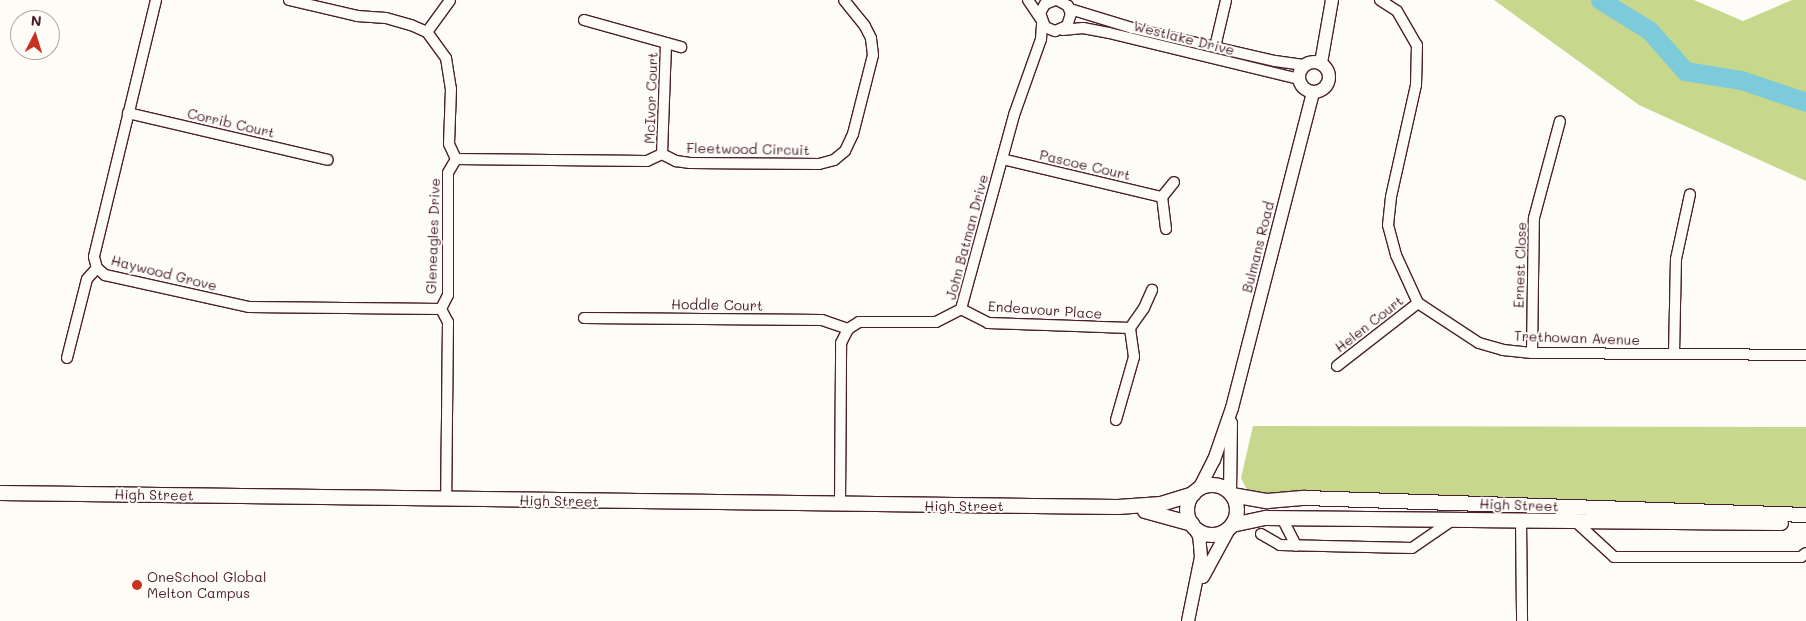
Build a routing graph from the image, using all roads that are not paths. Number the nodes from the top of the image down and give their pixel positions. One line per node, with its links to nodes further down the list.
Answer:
1 (156, 0): 24 (street, Haywood Grove)
2 (289, 0): 10 (street)
3 (450, 0): 15 (street)
4 (844, 0): 26 (street, Fleetwood Circuit)
5 (1028, 0): 13 (street)
6 (1052, 0): 11 (street); 13 (street)
7 (1226, 0): 18 (street)
8 (1332, 0): 20 (street)
9 (1380, 0): 36 (street)
10 (303, 2): 15 (street)
11 (1069, 5): 14 (street); 18 (street, Westlake Drive)
12 (584, 20): 16 (street, McIvor Court)
13 (1041, 20): 14 (street); 19 (street, John Batman Drive)
14 (1061, 30): 19 (street, John Batman Drive); 22 (street, Westlake Drive)
15 (427, 32): 27 (street)
16 (666, 43): 17 (street, McIvor Court); 26 (street, McIvor Court)
17 (680, 47)
18 (1215, 47): 21 (street, Westlake Drive)
19 (1034, 61): 28 (street, John Batman Drive)
20 (1321, 63): 21 (street); 23 (street)
21 (1304, 65): 22 (street)
22 (1298, 79): 23 (street)
23 (1314, 93): 47 (street, Bulmans Road)
24 (128, 113): 29 (street, Corrib Court); 34 (street, Haywood Grove)
25 (1560, 121): 42 (street, Ernest Close)
26 (662, 154): 27 (street)
27 (456, 159): 38 (street, Gleneagles Drive)
28 (1002, 159): 32 (street, Pascoe Court); 37 (street, John Batman Drive)
29 (328, 160)
30 (1174, 182): 32 (street)
31 (1690, 194): 43 (street)
32 (1162, 197): 33 (street)
33 (1166, 229)
34 (97, 268): 38 (street, Haywood Grove); 45 (street)
35 (1152, 290): 40 (street)
36 (1418, 303): 42 (street, Trethowan Avenue); 46 (street, Helen Court)
37 (961, 309): 40 (street, Endeavour Place); 41 (street, John Batman Drive)
38 (441, 310): 52 (street, Gleneagles Drive)
39 (584, 318): 41 (street, Hoddle Court)
40 (1130, 328): 48 (street)
41 (848, 329): 53 (street)
42 (1532, 353): 43 (street, Trethowan Avenue)
43 (1674, 354): 44 (street, Trethowan Avenue)
44 (1806, 355)
45 (67, 358)
46 (1337, 366)
47 (1232, 408): 49 (street, Bulmans Road); 51 (street, Bulmans Road)
48 (1116, 420)
49 (1197, 491): 51 (main road); 54 (main road, High Street); 61 (main road)
50 (0, 493): 52 (main road, High Street)
51 (1231, 494): 55 (main road, High Street); 62 (main road)
52 (446, 500): 53 (main road, High Street)
53 (840, 505): 54 (main road, High Street)
54 (1118, 507): 61 (main road, High Street)
55 (1806, 514)
56 (1282, 518): 57 (main road, High Street); 62 (main road, High Street); 64 (street)
57 (1455, 518): 58 (main road, High Street); 64 (street)
58 (1521, 519): 59 (main road, High Street); 68 (street)
59 (1574, 521): 60 (main road, High Street); 65 (street)
60 (1806, 523)
61 (1193, 525): 62 (main road); 66 (street)
62 (1230, 527): 66 (street)
63 (1261, 534): 64 (street)
64 (1296, 546)
65 (1806, 553)
66 (1196, 593): 67 (street)
67 (1188, 621)
68 (1522, 621)

